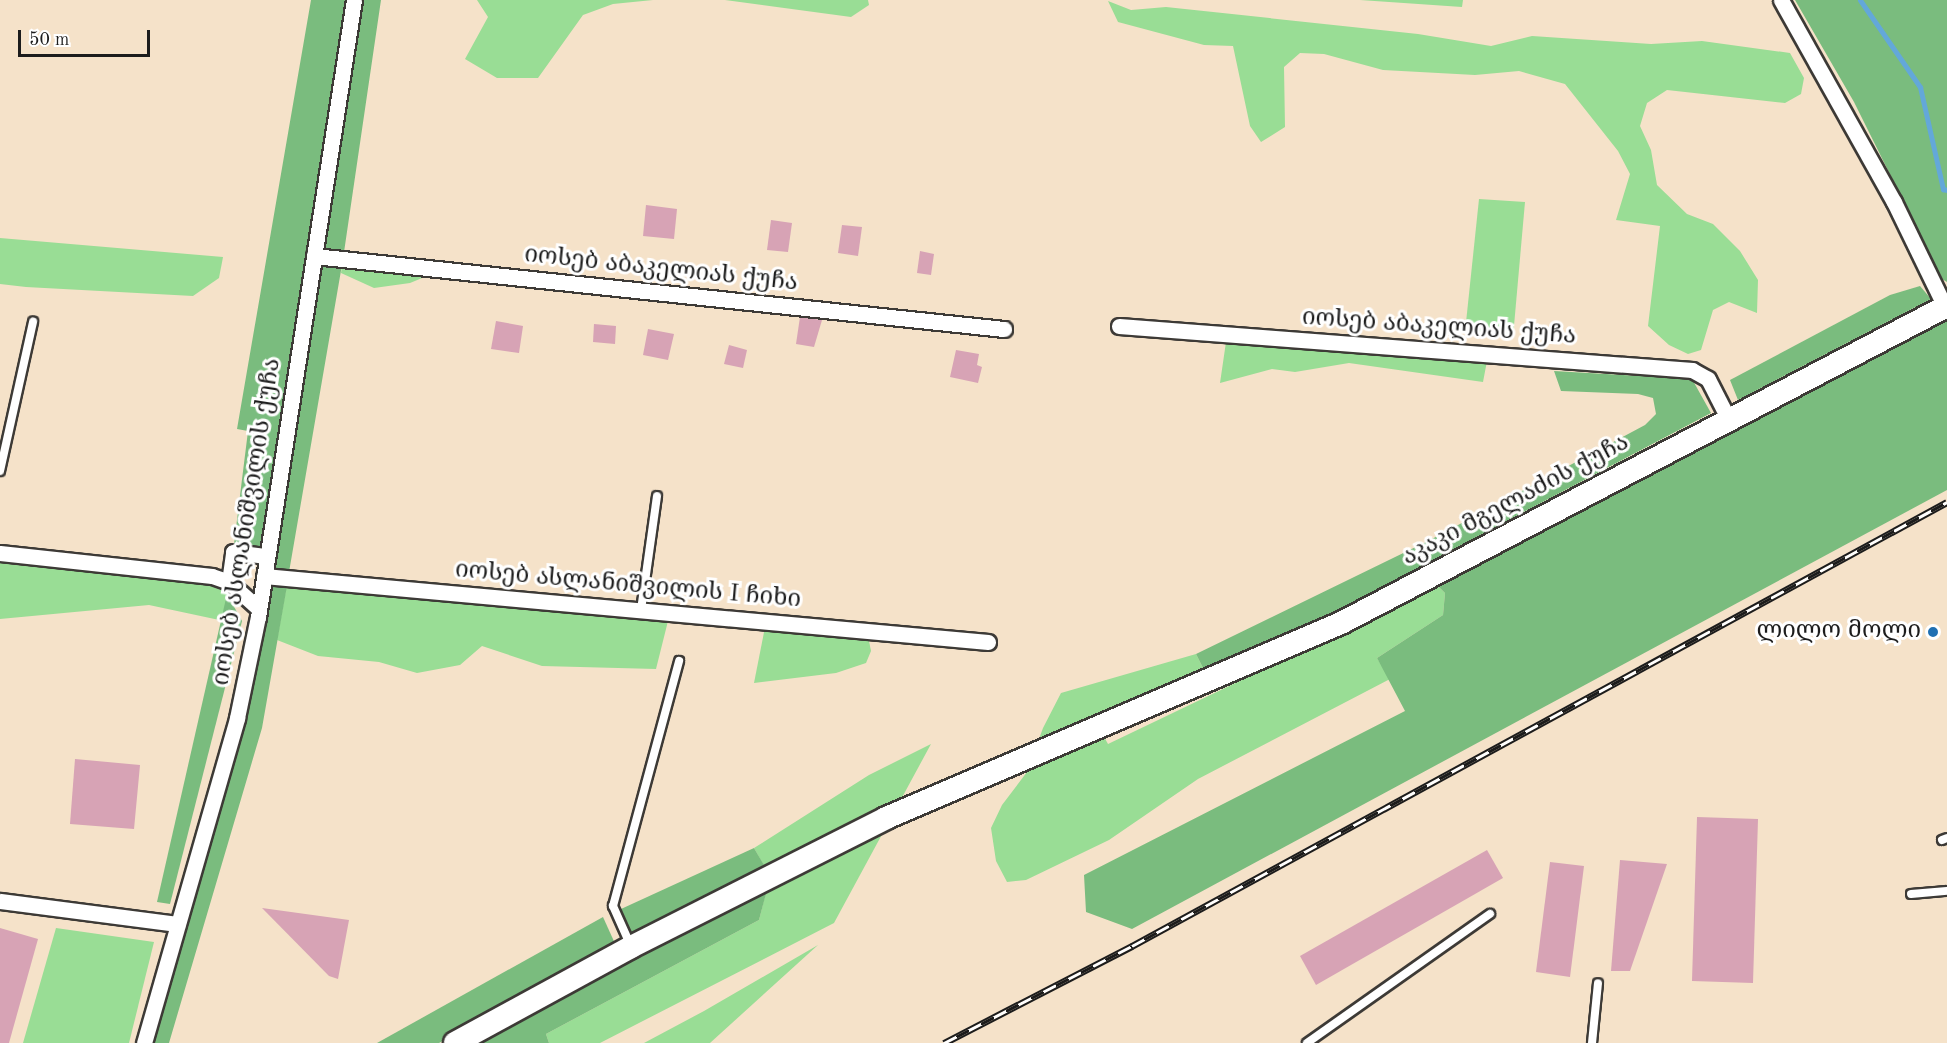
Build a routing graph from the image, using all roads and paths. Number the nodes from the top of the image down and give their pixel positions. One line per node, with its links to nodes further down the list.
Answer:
1 (354, 0): 3 (street, იოსებ ასლანიშვილის ქუჩა)
2 (1781, 0): 4 (street)
3 (314, 256): 7 (street, იოსებ აბაკელიას ქუჩა); 12 (street, იოსებ ასლანიშვილის ქუჩა)
4 (1946, 306): 8 (street, აკაკი მგელაძის ქუჩა)
5 (33, 322): 9 (lane)
6 (1119, 326): 8 (street, იოსებ აბაკელიას ქუჩა)
7 (1004, 329)
8 (1729, 420): 24 (street, აკაკი მგელაძის ქუჩა)
9 (0, 471)
10 (657, 496): 16 (lane)
11 (0, 553): 14 (street)
12 (267, 556): 13 (street, იოსებ ასლანიშვილის ქუჩა); 14 (street)
13 (264, 576): 15 (street, იოსებ ასლანიშვილის ქუჩა); 16 (street, იოსებ ასლანიშვილის I ჩიხი)
14 (229, 582): 15 (street)
15 (259, 609): 23 (street, იოსებ ასლანიშვილის ქუჩა)
16 (641, 610): 17 (street, იოსებ ასლანიშვილის I ჩიხი)
17 (988, 642)
18 (679, 661): 24 (lane)
19 (1947, 891): 20 (lane)
20 (1911, 894)
21 (0, 901): 23 (street)
22 (1490, 914): 28 (lane)
23 (178, 924): 26 (street, იოსებ ასლანიშვილის ქუჩა)
24 (631, 947): 27 (street, აკაკი მგელაძის ქუჩა)
25 (1598, 983): 29 (lane)
26 (144, 1043)
27 (455, 1043)
28 (1307, 1043)
29 (1592, 1043)

